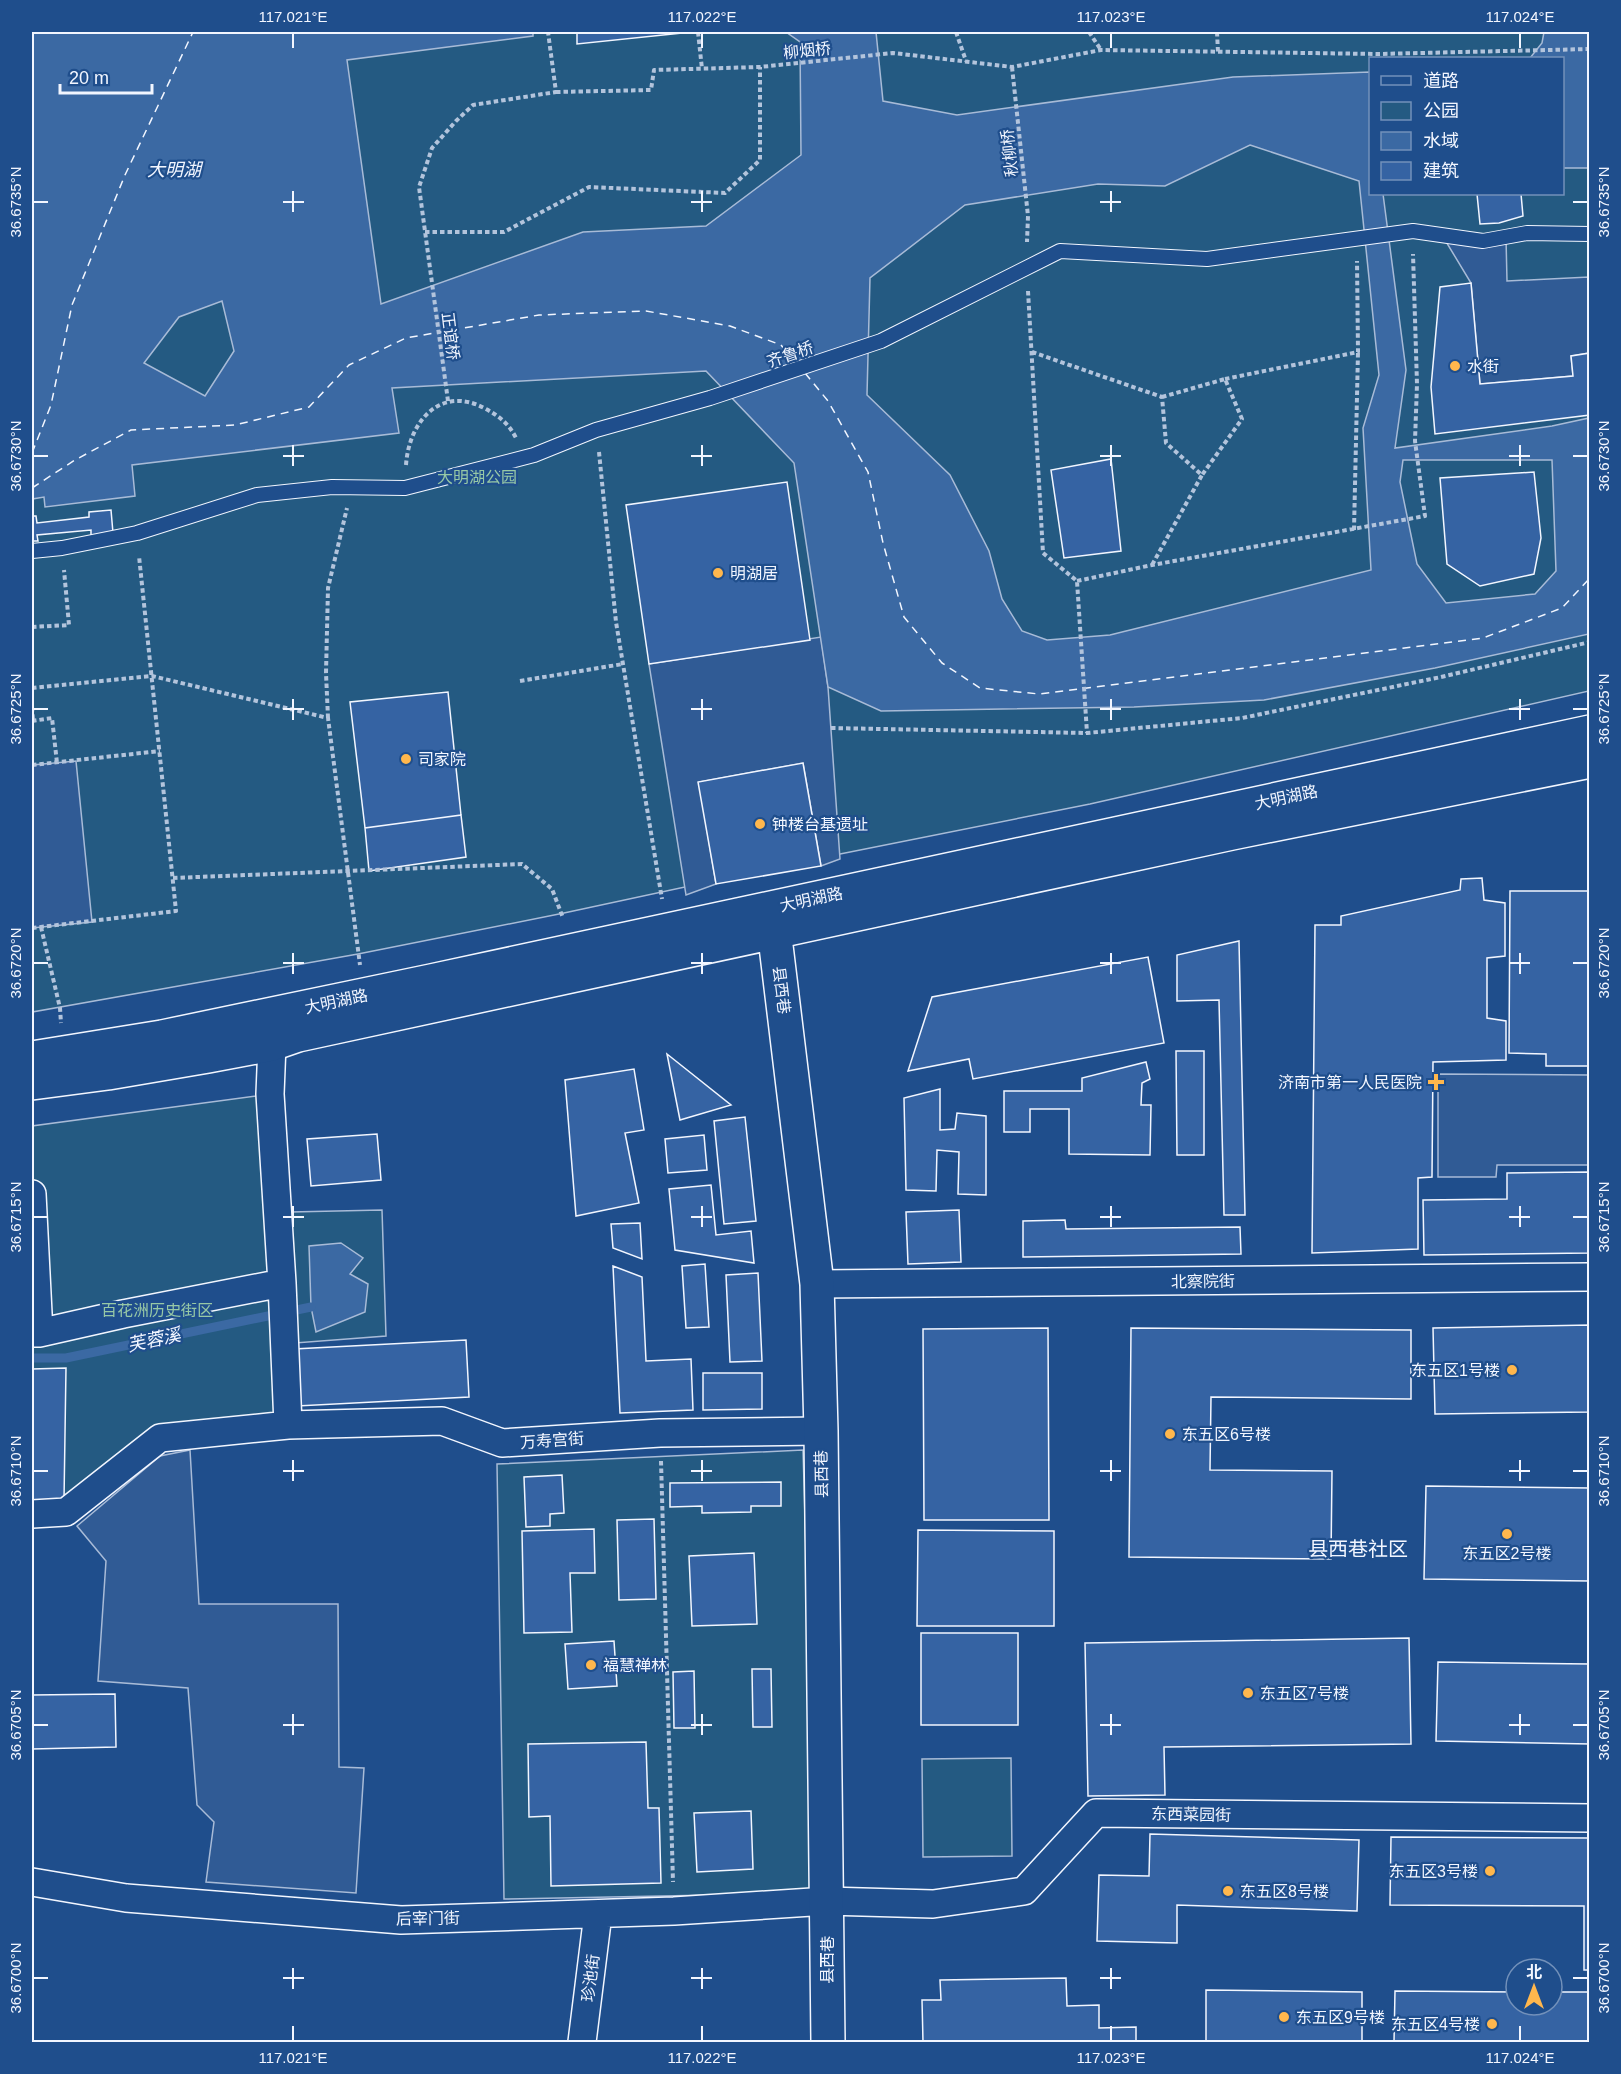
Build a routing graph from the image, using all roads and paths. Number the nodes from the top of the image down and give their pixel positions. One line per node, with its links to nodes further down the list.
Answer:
1 (548, 32): 13 (path)
2 (698, 32): 12 (path)
3 (956, 32): 9 (path)
4 (1089, 32): 7 (path)
5 (1217, 32): 8 (path)
6 (1590, 49): 8 (path, 柳烟桥)
7 (1101, 50): 8 (path, 柳烟桥); 11 (path, 柳烟桥)
8 (1218, 52)
9 (966, 61): 10 (path, 柳烟桥); 11 (path, 柳烟桥)
10 (760, 67): 12 (path, 柳烟桥); 16 (path)
11 (1012, 67): 14 (path, 秋柳桥)
12 (702, 69): 13 (path, 柳烟桥)
13 (556, 92): 16 (path, 正谊桥)
14 (1028, 216)
15 (1410, 231): 17 (lane, 齐鲁桥); 18 (lane, 齐鲁桥); 30 (path)
16 (426, 232): 24 (path, 正谊桥)
17 (1590, 234)
18 (1356, 239): 19 (lane, 齐鲁桥); 21 (path)
19 (1027, 267): 20 (path); 25 (lane, 齐鲁桥)
20 (1032, 352): 23 (path); 35 (path)
21 (1358, 352): 22 (path); 30 (path)
22 (1225, 379): 23 (path); 27 (path)
23 (1162, 397): 27 (path)
24 (448, 401): 26 (path); 29 (path)
25 (596, 430): 26 (lane, 齐鲁桥); 38 (path)
26 (525, 457): 29 (lane, 齐鲁桥)
27 (1202, 475): 34 (path)
28 (353, 487): 29 (lane, 齐鲁桥); 31 (lane, 齐鲁桥); 43 (path)
29 (405, 488)
30 (1354, 530): 34 (path)
31 (137, 533): 32 (lane, 齐鲁桥); 39 (path)
32 (62, 548): 33 (lane, 齐鲁桥); 36 (path)
33 (32, 551)
34 (1152, 565): 35 (path)
35 (1077, 581): 47 (path)
36 (32, 627)
37 (1590, 642): 47 (path)
38 (623, 664): 40 (path); 54 (path)
39 (152, 676): 41 (path); 43 (path); 48 (path)
40 (520, 681)
41 (32, 688)
42 (32, 707): 44 (path)
43 (328, 718): 52 (path)
44 (32, 721): 50 (path)
45 (831, 728): 47 (path)
46 (1590, 732): 56 (main road, 大明湖路)
47 (1087, 733)
48 (160, 752): 50 (path); 53 (path)
49 (1590, 761): 56 (main road, 大明湖路)
50 (57, 763): 51 (path)
51 (32, 765)
52 (349, 872): 53 (path); 55 (path); 59 (path)
53 (173, 878): 57 (path)
54 (662, 900)
55 (563, 918)
56 (773, 920): 60 (main road, 大明湖路); 61 (main road, 大明湖路); 65 (main road, 县西巷)
57 (41, 927): 58 (path); 61 (path)
58 (32, 928)
59 (360, 966)
60 (272, 1044): 62 (main road, 大明湖路); 66 (street)
61 (47, 1056)
62 (32, 1083)
63 (32, 1194): 67 (street)
64 (1590, 1277): 65 (street, 北察院街)
65 (817, 1284): 69 (main road, 县西巷)
66 (283, 1288): 67 (street); 68 (street)
67 (35, 1333)
68 (288, 1425): 70 (street, 万寿宫街); 71 (street, 万寿宫街)
69 (820, 1431): 70 (street, 万寿宫街); 74 (main road, 县西巷)
70 (660, 1433): 75 (path)
71 (32, 1514)
72 (1590, 1818): 74 (street, 东西菜园街)
73 (32, 1882): 76 (street, 后宰门街)
74 (827, 1901): 75 (street, 后宰门街); 78 (main road, 县西巷)
75 (674, 1911): 76 (street, 后宰门街)
76 (598, 1914): 77 (street, 珍池街)
77 (582, 2043)
78 (828, 2043)

